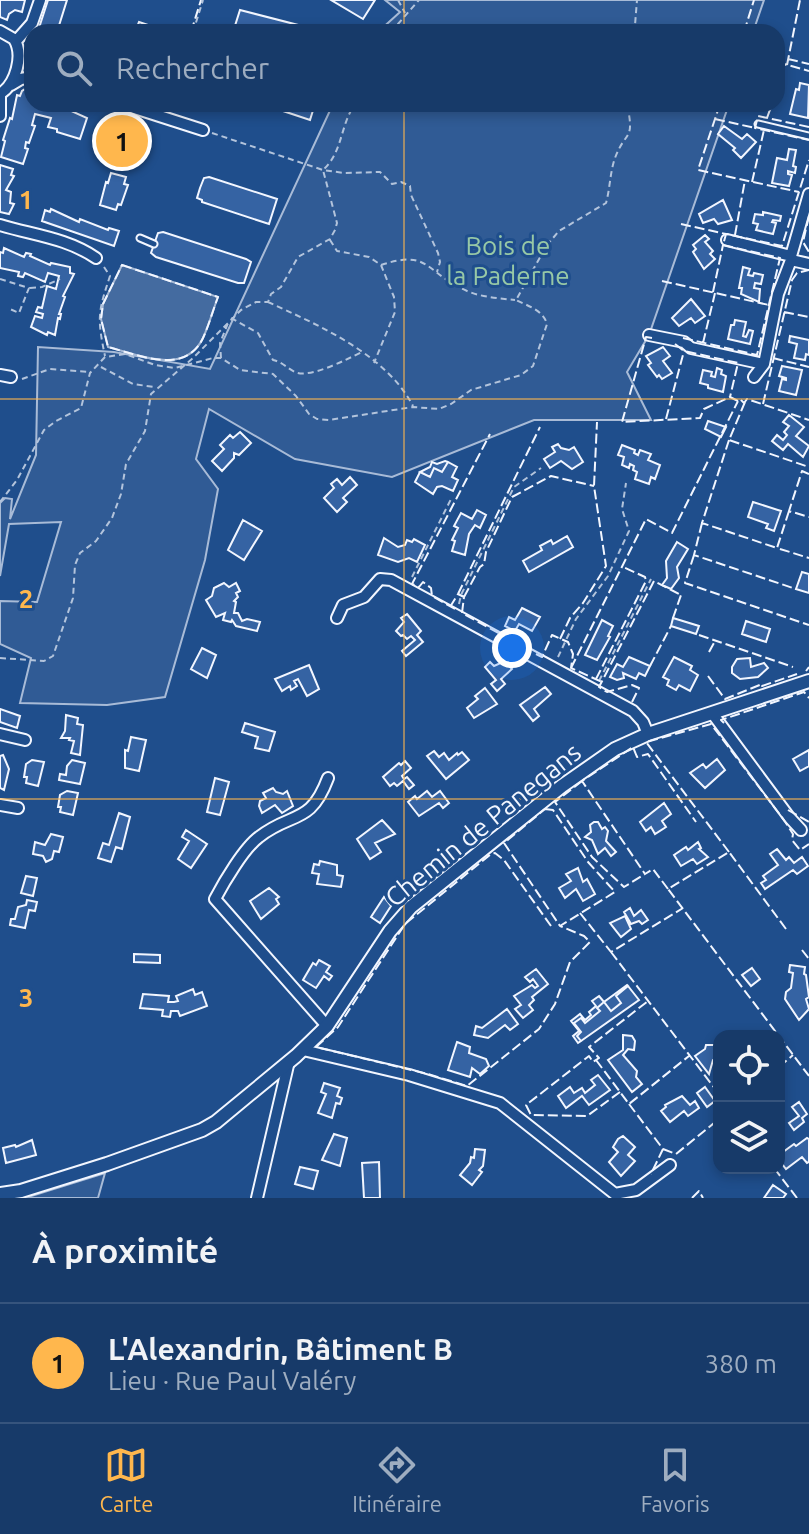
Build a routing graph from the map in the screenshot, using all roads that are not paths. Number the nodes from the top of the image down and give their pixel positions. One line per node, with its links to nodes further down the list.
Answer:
1 (40, 0): 2 (street)
2 (31, 24)
3 (0, 31): 5 (street)
4 (24, 32): 5 (street)
5 (16, 41): 6 (street)
6 (20, 55): 7 (street); 9 (street)
7 (24, 62)
8 (24, 78): 9 (street)
9 (10, 87): 10 (street)
10 (0, 94): 12 (street)
11 (147, 112): 14 (street)
12 (0, 116)
13 (758, 124): 15 (lane)
14 (203, 130)
15 (809, 136)
16 (809, 194): 22 (street)
17 (0, 225): 21 (street)
18 (140, 238): 20 (lane)
19 (727, 240): 22 (street)
20 (154, 244)
21 (96, 258)
22 (791, 258): 23 (street); 25 (street)
23 (809, 264)
24 (649, 335): 25 (street)
25 (764, 364): 26 (street)
26 (754, 377)
27 (337, 618): 31 (street)
28 (808, 684): 29 (street, Chemin de Panegans)
29 (712, 713): 31 (street, Chemin de Panegans); 36 (street)
30 (0, 734): 32 (street)
31 (648, 734): 37 (street, Chemin de Panegans)
32 (25, 740)
33 (328, 778): 37 (street)
34 (0, 805): 35 (street)
35 (18, 808)
36 (801, 830)
37 (327, 1026): 38 (street, Chemin de Panegans)
38 (303, 1050): 39 (street, Chemin de Panegans); 42 (street)
39 (289, 1061): 41 (street, Chemin de Panegans); 43 (street)
40 (670, 1165): 42 (street)
41 (3, 1194)
42 (632, 1195)
43 (257, 1198)

